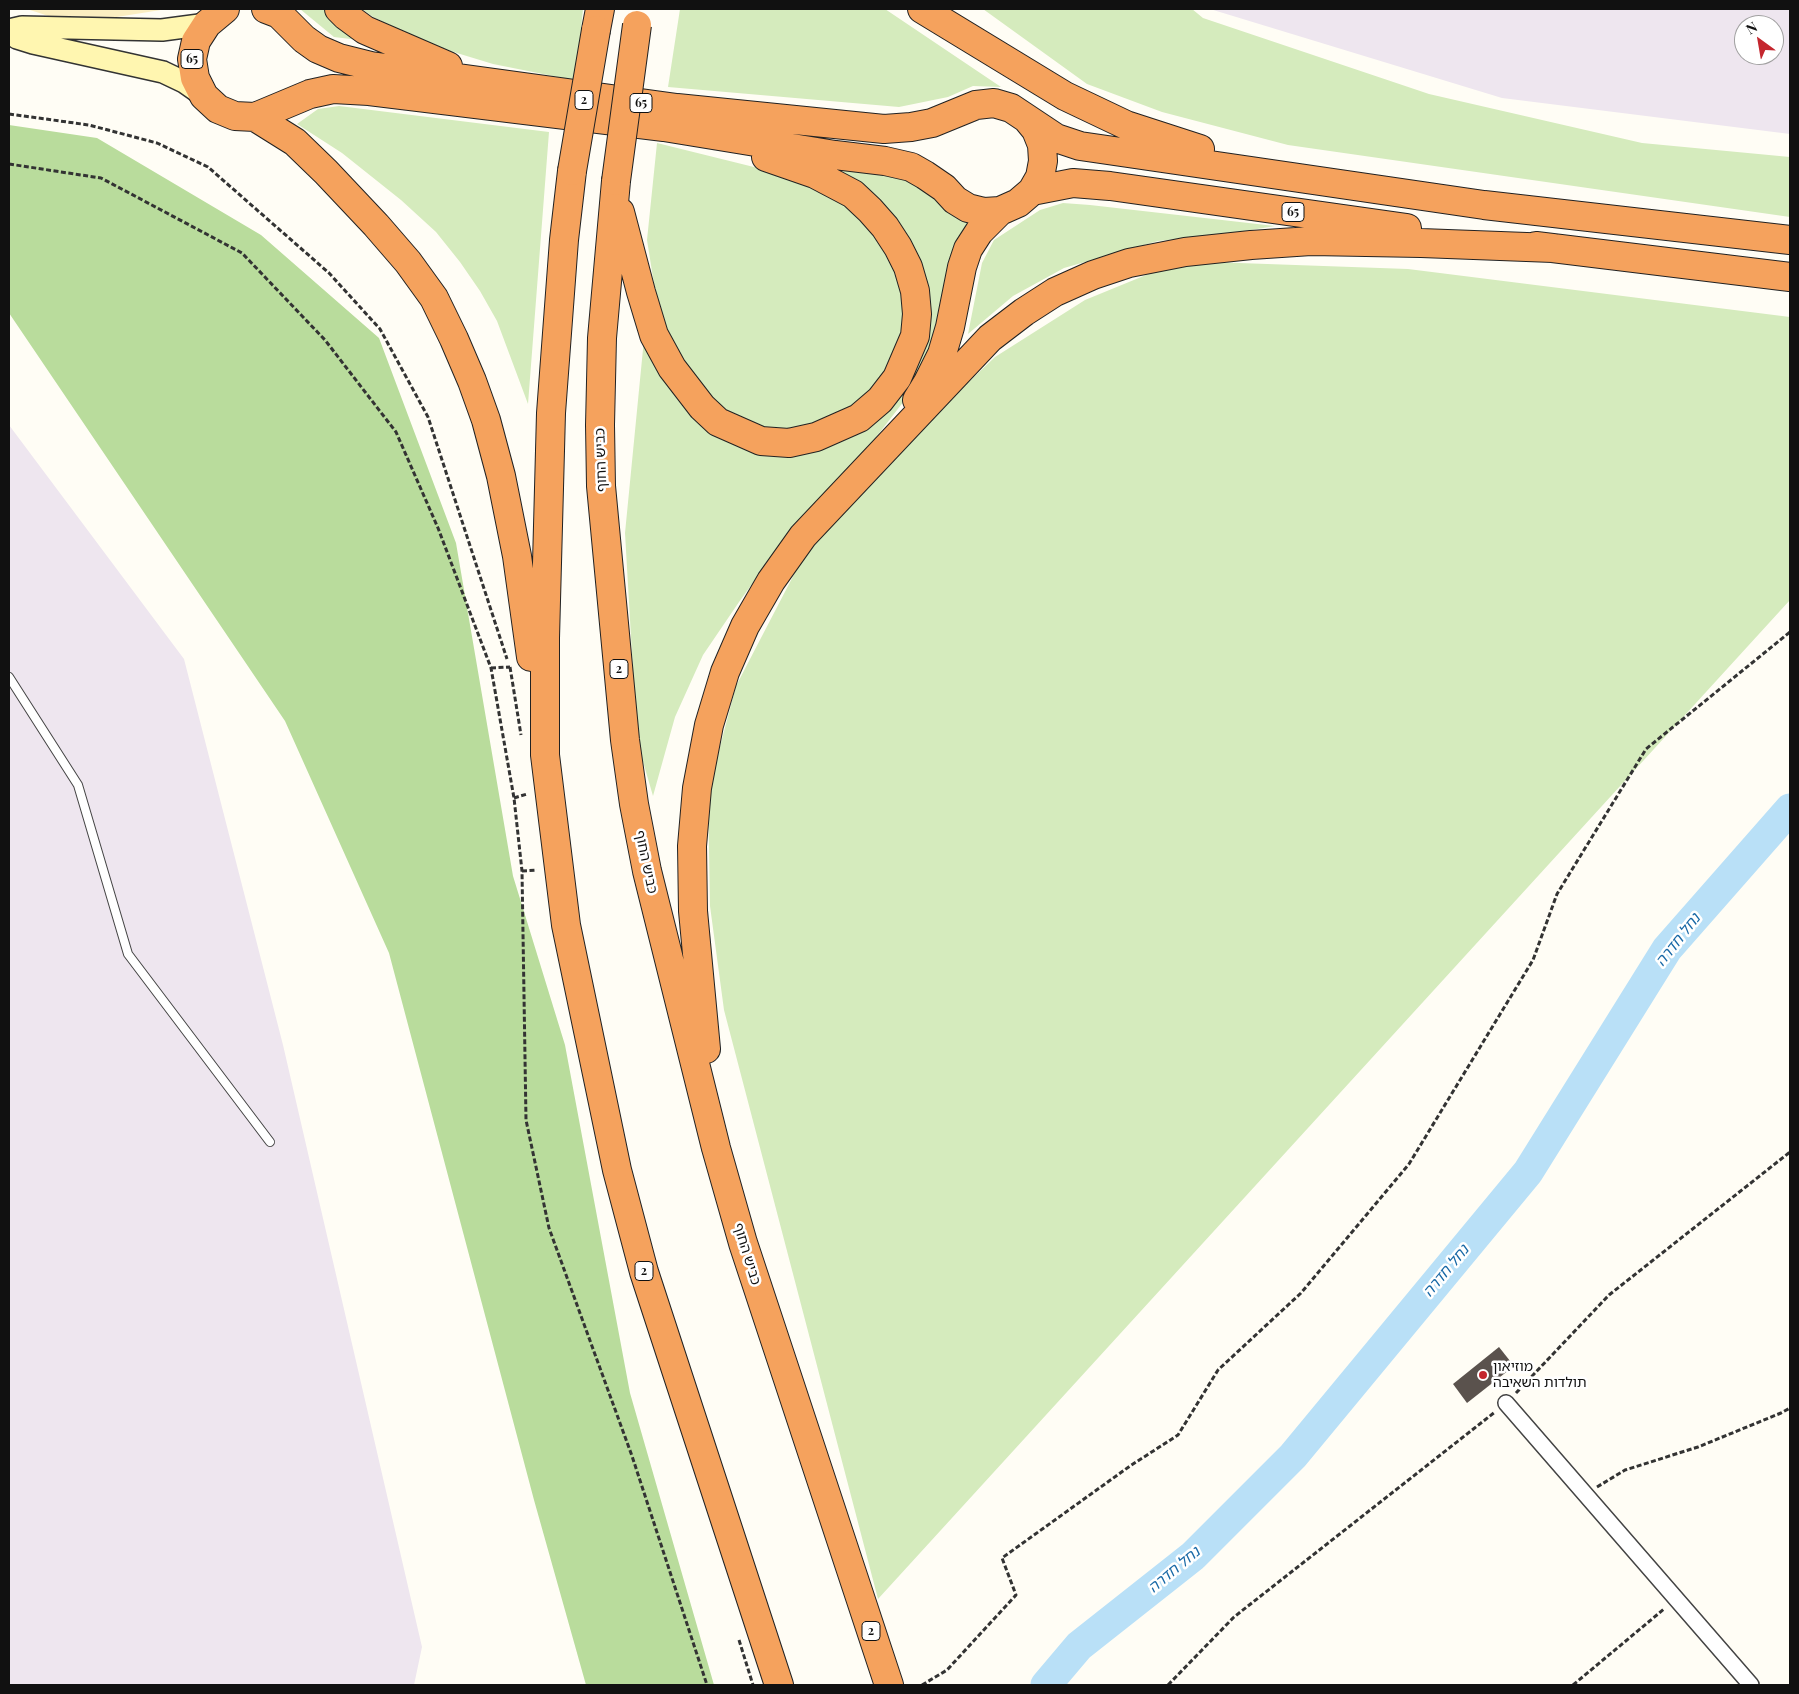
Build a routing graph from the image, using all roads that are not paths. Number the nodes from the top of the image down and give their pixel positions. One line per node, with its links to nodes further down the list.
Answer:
1 (266, 9): 8 (highway, 65)
2 (339, 9): 8 (highway)
3 (922, 9): 13 (highway)
4 (222, 13): 7 (street); 9 (highway, 65)
5 (598, 17): 22 (highway, 2, bridge)
6 (639, 17): 14 (highway, כביש החוף / 2, bridge)
7 (9, 31): 9 (street)
8 (534, 88): 11 (highway, 65)
9 (204, 96): 10 (highway, 65)
10 (255, 117): 12 (highway, 65); 22 (highway)
11 (1026, 118): 13 (highway, 65); 15 (highway)
12 (664, 127): 14 (highway); 16 (highway, 65)
13 (1288, 175): 17 (highway, 65)
14 (615, 187): 24 (highway, כביש החוף / 2)
15 (1032, 191): 16 (highway, 65); 18 (highway, 65)
16 (1000, 211): 20 (highway)
17 (1790, 240)
18 (1553, 248): 19 (highway, 65); 20 (highway)
19 (1790, 278)
20 (862, 474): 24 (highway)
21 (9, 677): 23 (lane)
22 (545, 755): 26 (highway, 2)
23 (270, 1142)
24 (716, 1148): 27 (highway, כביש החוף / 2)
25 (1506, 1404): 28 (street)
26 (779, 1685)
27 (889, 1685)
28 (1751, 1685)

